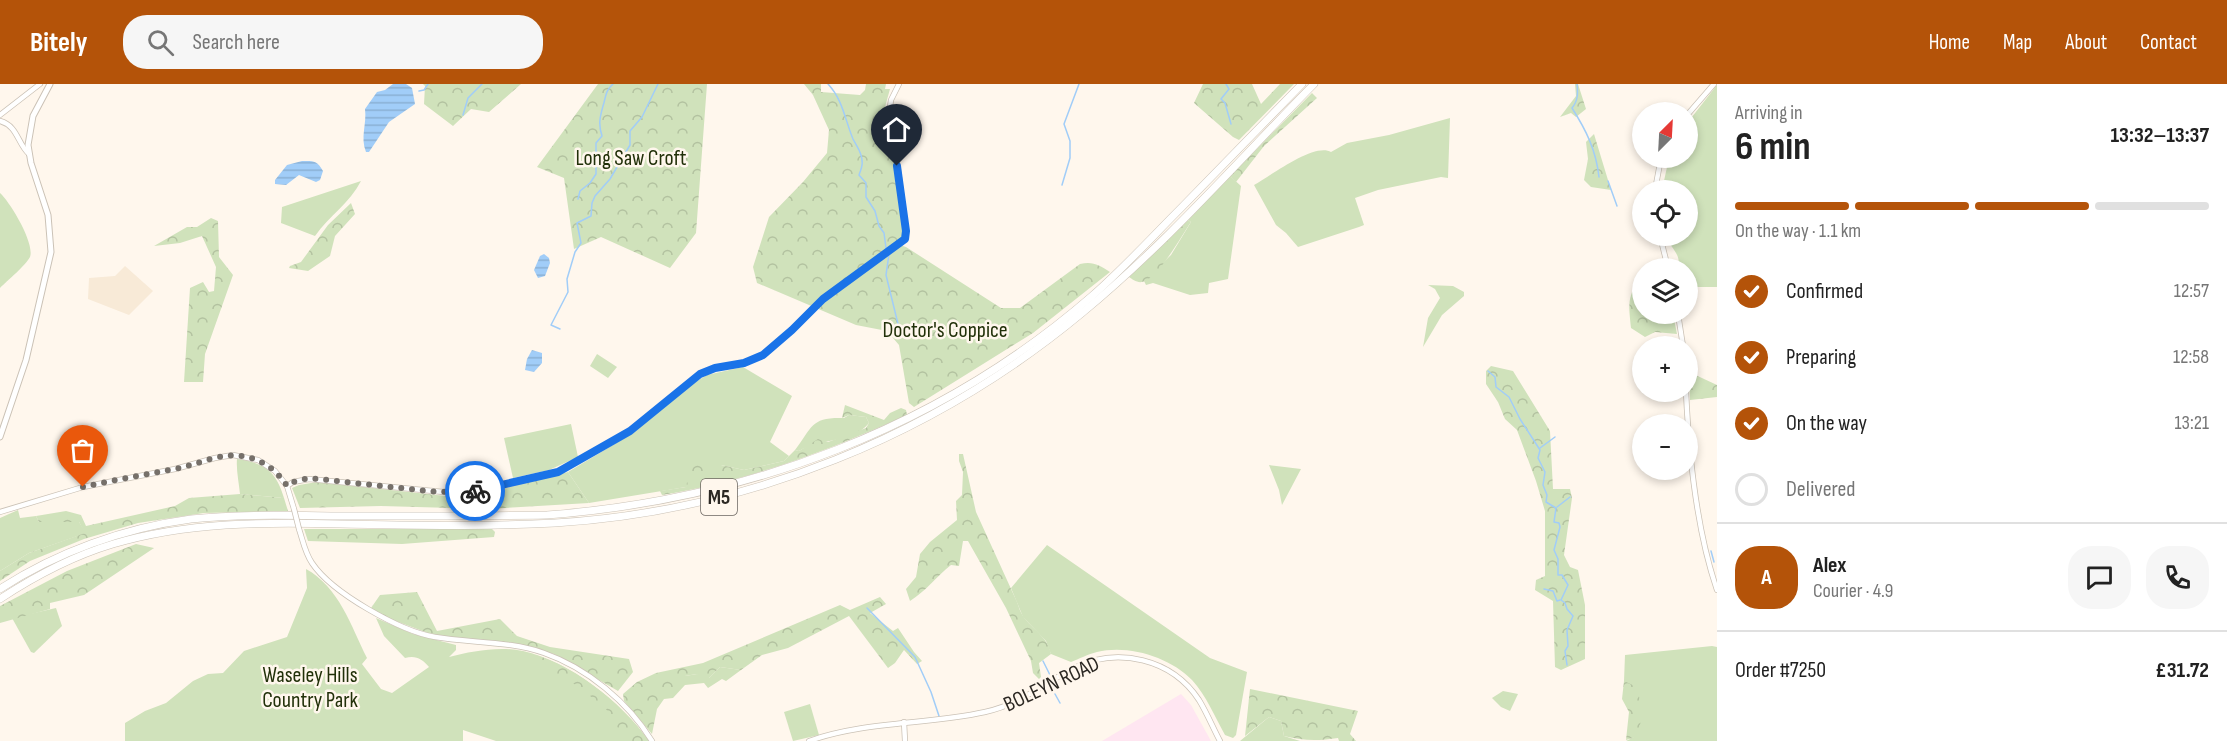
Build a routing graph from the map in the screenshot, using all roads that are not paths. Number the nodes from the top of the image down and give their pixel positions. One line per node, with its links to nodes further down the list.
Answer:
1 (40, 84): 8 (street)
2 (50, 84): 10 (main road)
3 (899, 84): 13 (street)
4 (1302, 84): 15 (highway, M5)
5 (1314, 84): 17 (highway, M5)
6 (1714, 84): 7 (street)
7 (1698, 102)
8 (0, 115)
9 (0, 122): 10 (street)
10 (29, 154): 12 (main road)
11 (1687, 402): 16 (street)
12 (0, 437)
13 (287, 486): 14 (street); 19 (street, bridge)
14 (0, 512)
15 (0, 589)
16 (1717, 590)
17 (0, 599)
18 (904, 722): 20 (street, BOLEYN ROAD); 21 (street); 22 (street, BOLEYN ROAD)
19 (652, 741)
20 (809, 741)
21 (905, 741)
22 (1220, 741)

